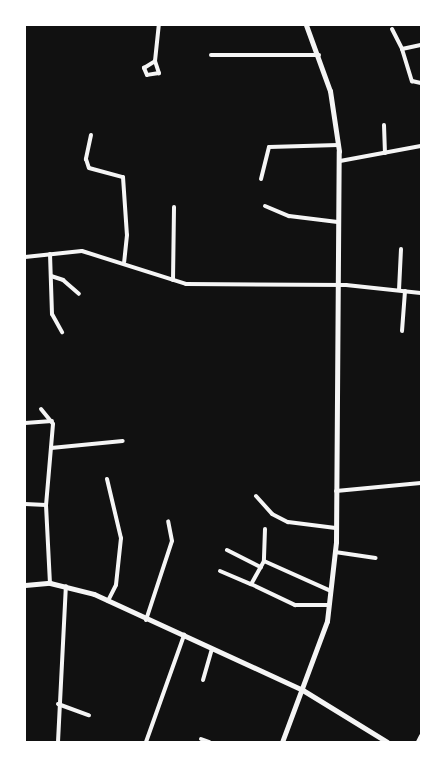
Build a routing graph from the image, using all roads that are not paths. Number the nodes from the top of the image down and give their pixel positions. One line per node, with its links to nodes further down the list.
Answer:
1 (159, 25): 8 (street)
2 (306, 25): 7 (street)
3 (392, 29): 5 (street)
4 (421, 45): 5 (street)
5 (402, 49): 9 (street)
6 (211, 55): 7 (street)
7 (319, 55): 12 (street)
8 (155, 62): 8 (street)
9 (421, 83)
10 (384, 125): 14 (street)
11 (91, 135): 23 (street)
12 (338, 145): 15 (street); 16 (street)
13 (421, 146): 14 (street)
14 (385, 152): 15 (street)
15 (340, 161): 19 (street)
16 (261, 180)
17 (266, 206): 19 (street)
18 (174, 207): 25 (street)
19 (338, 222): 26 (street)
20 (401, 249): 27 (street)
21 (50, 254): 22 (street); 23 (street); 24 (street)
22 (25, 257)
23 (124, 262): 25 (street)
24 (51, 276): 30 (street); 32 (street)
25 (173, 280): 26 (street)
26 (337, 285): 27 (street); 40 (street)
27 (399, 290): 28 (street)
28 (406, 290): 29 (street); 31 (street)
29 (421, 292)
30 (79, 294)
31 (402, 331)
32 (62, 332)
33 (41, 409): 34 (street)
34 (52, 421): 35 (street); 37 (street)
35 (25, 424)
36 (123, 441): 37 (street)
37 (51, 448): 43 (street)
38 (107, 479): 58 (street)
39 (421, 483): 40 (street)
40 (336, 491): 45 (street)
41 (256, 496): 45 (street)
42 (25, 504): 43 (street)
43 (46, 505): 53 (street)
44 (168, 521): 60 (street)
45 (336, 528): 48 (street)
46 (265, 529): 50 (street)
47 (227, 550): 51 (street)
48 (335, 552): 49 (street); 57 (street)
49 (376, 558)
50 (264, 561): 51 (street); 57 (street)
51 (261, 566): 54 (street)
52 (220, 571): 54 (street)
53 (50, 583): 55 (street); 56 (street)
54 (251, 584): 59 (street)
55 (25, 585)
56 (66, 586): 58 (street); 65 (street)
57 (331, 591): 59 (street)
58 (108, 601): 60 (street)
59 (329, 605): 64 (street)
60 (146, 620): 61 (street)
61 (184, 635): 62 (street); 70 (street)
62 (212, 649): 63 (street); 64 (street)
63 (203, 680)
64 (301, 689): 72 (street); 73 (street)
65 (58, 704): 66 (street); 69 (street)
66 (89, 715)
67 (421, 736): 74 (street)
68 (201, 739): 71 (street)
69 (58, 742)
70 (146, 742)
71 (209, 742)
72 (282, 742)
73 (388, 742)
74 (418, 742)

